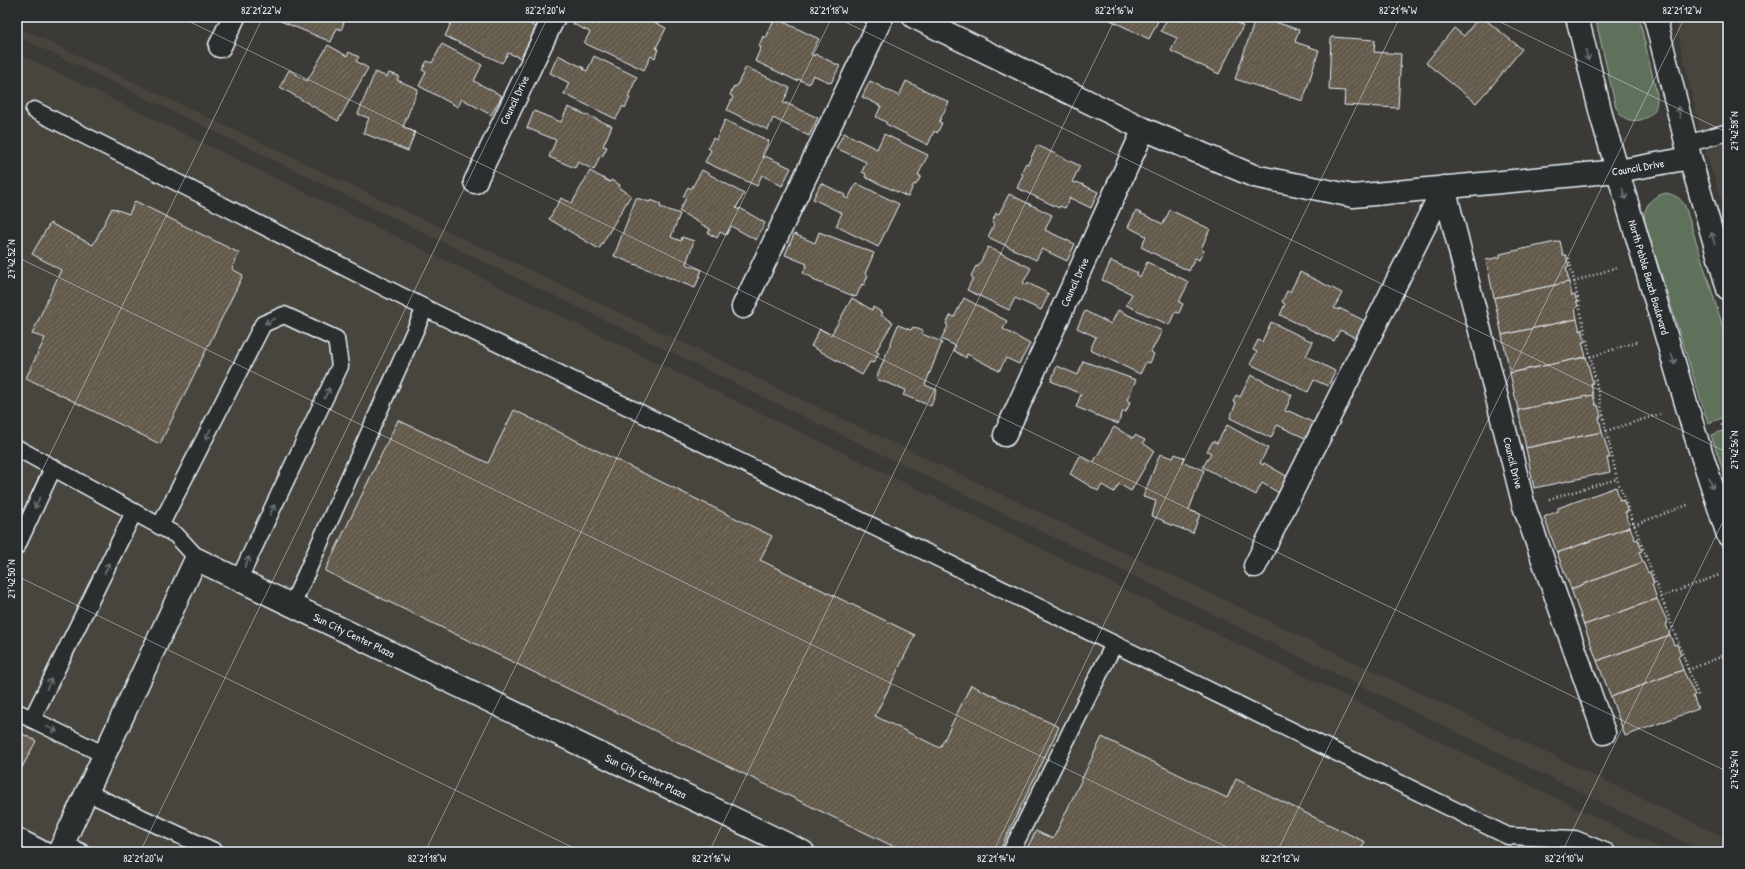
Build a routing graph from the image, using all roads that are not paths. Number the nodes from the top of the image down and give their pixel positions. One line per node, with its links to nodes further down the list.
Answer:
1 (234, 17): 7 (street)
2 (554, 17): 13 (street, Council Drive)
3 (882, 17): 16 (street)
4 (914, 17): 9 (street, Council Drive)
5 (1578, 17): 12 (street, North Pebble Beach Boulevard, one-way to 12)
6 (1655, 17): 11 (street, one-way to 6)
7 (220, 46)
8 (34, 110): 17 (lane)
9 (1144, 129): 14 (street, Council Drive); 18 (street, Council Drive)
10 (1728, 132): 11 (lane)
11 (1688, 151): 12 (street, Council Drive); 15 (street, one-way to 11)
12 (1618, 171): 14 (street, Council Drive); 23 (street, North Pebble Beach Boulevard, one-way to 23)
13 (476, 182)
14 (1444, 187): 26 (street); 32 (street, Council Drive)
15 (1728, 289)
16 (743, 307)
17 (425, 308): 28 (lane); 29 (lane)
18 (1005, 436)
19 (17, 448): 20 (lane)
20 (53, 468): 21 (lane); 24 (lane, one-way to 24)
21 (134, 512): 22 (lane); 31 (lane, one-way to 21)
22 (160, 526): 25 (lane); 27 (lane, one-way to 22)
23 (1728, 535)
24 (17, 546)
25 (199, 560): 27 (street, Sun City Center Plaza); 33 (street)
26 (1255, 566)
27 (239, 579): 28 (street, Sun City Center Plaza)
28 (292, 605): 38 (street, Sun City Center Plaza)
29 (1114, 644): 39 (lane); 40 (lane)
30 (17, 712): 31 (lane)
31 (32, 719): 33 (lane, one-way to 33)
32 (1604, 733)
33 (105, 755): 34 (street)
34 (88, 793): 36 (street); 37 (lane)
35 (17, 836): 36 (lane)
36 (63, 850)
37 (216, 852)
38 (803, 852)
39 (1011, 852)
40 (1607, 852)

